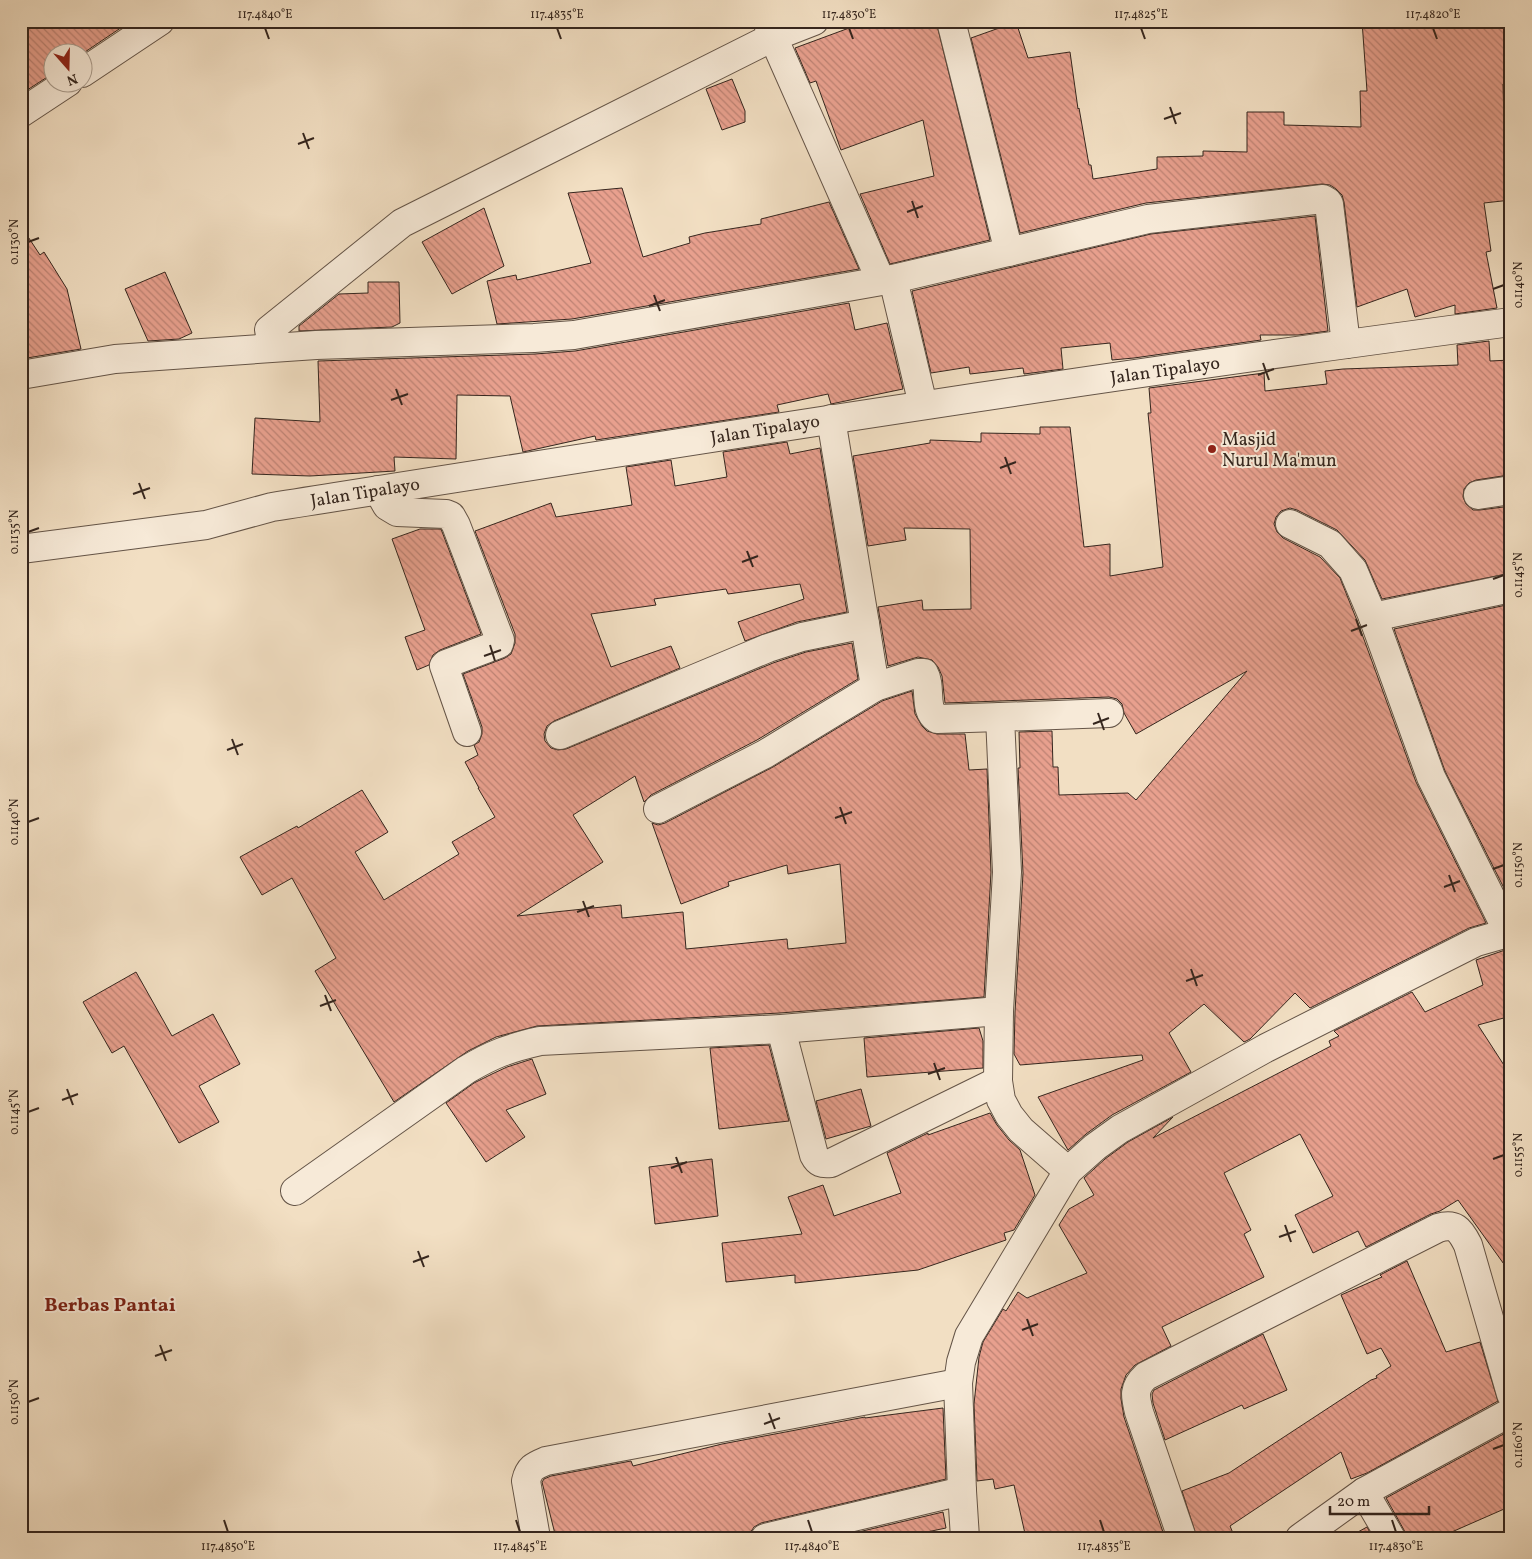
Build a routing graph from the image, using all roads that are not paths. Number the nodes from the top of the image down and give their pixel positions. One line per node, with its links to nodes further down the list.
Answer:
1 (160, 21): 5 (street)
2 (814, 21): 4 (street)
3 (952, 21): 8 (street)
4 (770, 29): 9 (street); 11 (street)
5 (92, 66)
6 (53, 92): 7 (street)
7 (21, 113)
8 (1008, 252): 9 (street); 12 (street)
9 (887, 280): 13 (street); 14 (street)
10 (1511, 322): 12 (street, Jalan Tipalayo)
11 (269, 330)
12 (1346, 344): 14 (street, Jalan Tipalayo)
13 (21, 375)
14 (924, 405): 15 (street, Jalan Tipalayo)
15 (831, 419): 16 (street, Jalan Tipalayo); 23 (street)
16 (378, 490): 20 (street, Jalan Tipalayo); 27 (street)
17 (1511, 490): 18 (street)
18 (1478, 495)
19 (1290, 524): 22 (street)
20 (21, 549)
21 (1511, 588): 22 (street)
22 (1373, 617): 30 (street)
23 (865, 624): 24 (street); 28 (street)
24 (875, 687): 26 (street); 29 (street)
25 (1109, 713): 26 (street)
26 (1000, 716): 31 (street)
27 (467, 732)
28 (560, 735)
29 (658, 809)
30 (1509, 932): 34 (street)
31 (999, 1011): 32 (street); 33 (street)
32 (781, 1029): 33 (street); 35 (street)
33 (998, 1081): 34 (street)
34 (1068, 1171): 36 (street)
35 (295, 1191)
36 (958, 1383): 39 (street); 41 (street)
37 (1511, 1394): 44 (street)
38 (1511, 1412): 40 (street)
39 (962, 1491): 42 (street); 43 (street)
40 (1364, 1492): 45 (street); 46 (street)
41 (536, 1538)
42 (765, 1538)
43 (965, 1538)
44 (1182, 1538)
45 (1300, 1538)
46 (1391, 1538)

